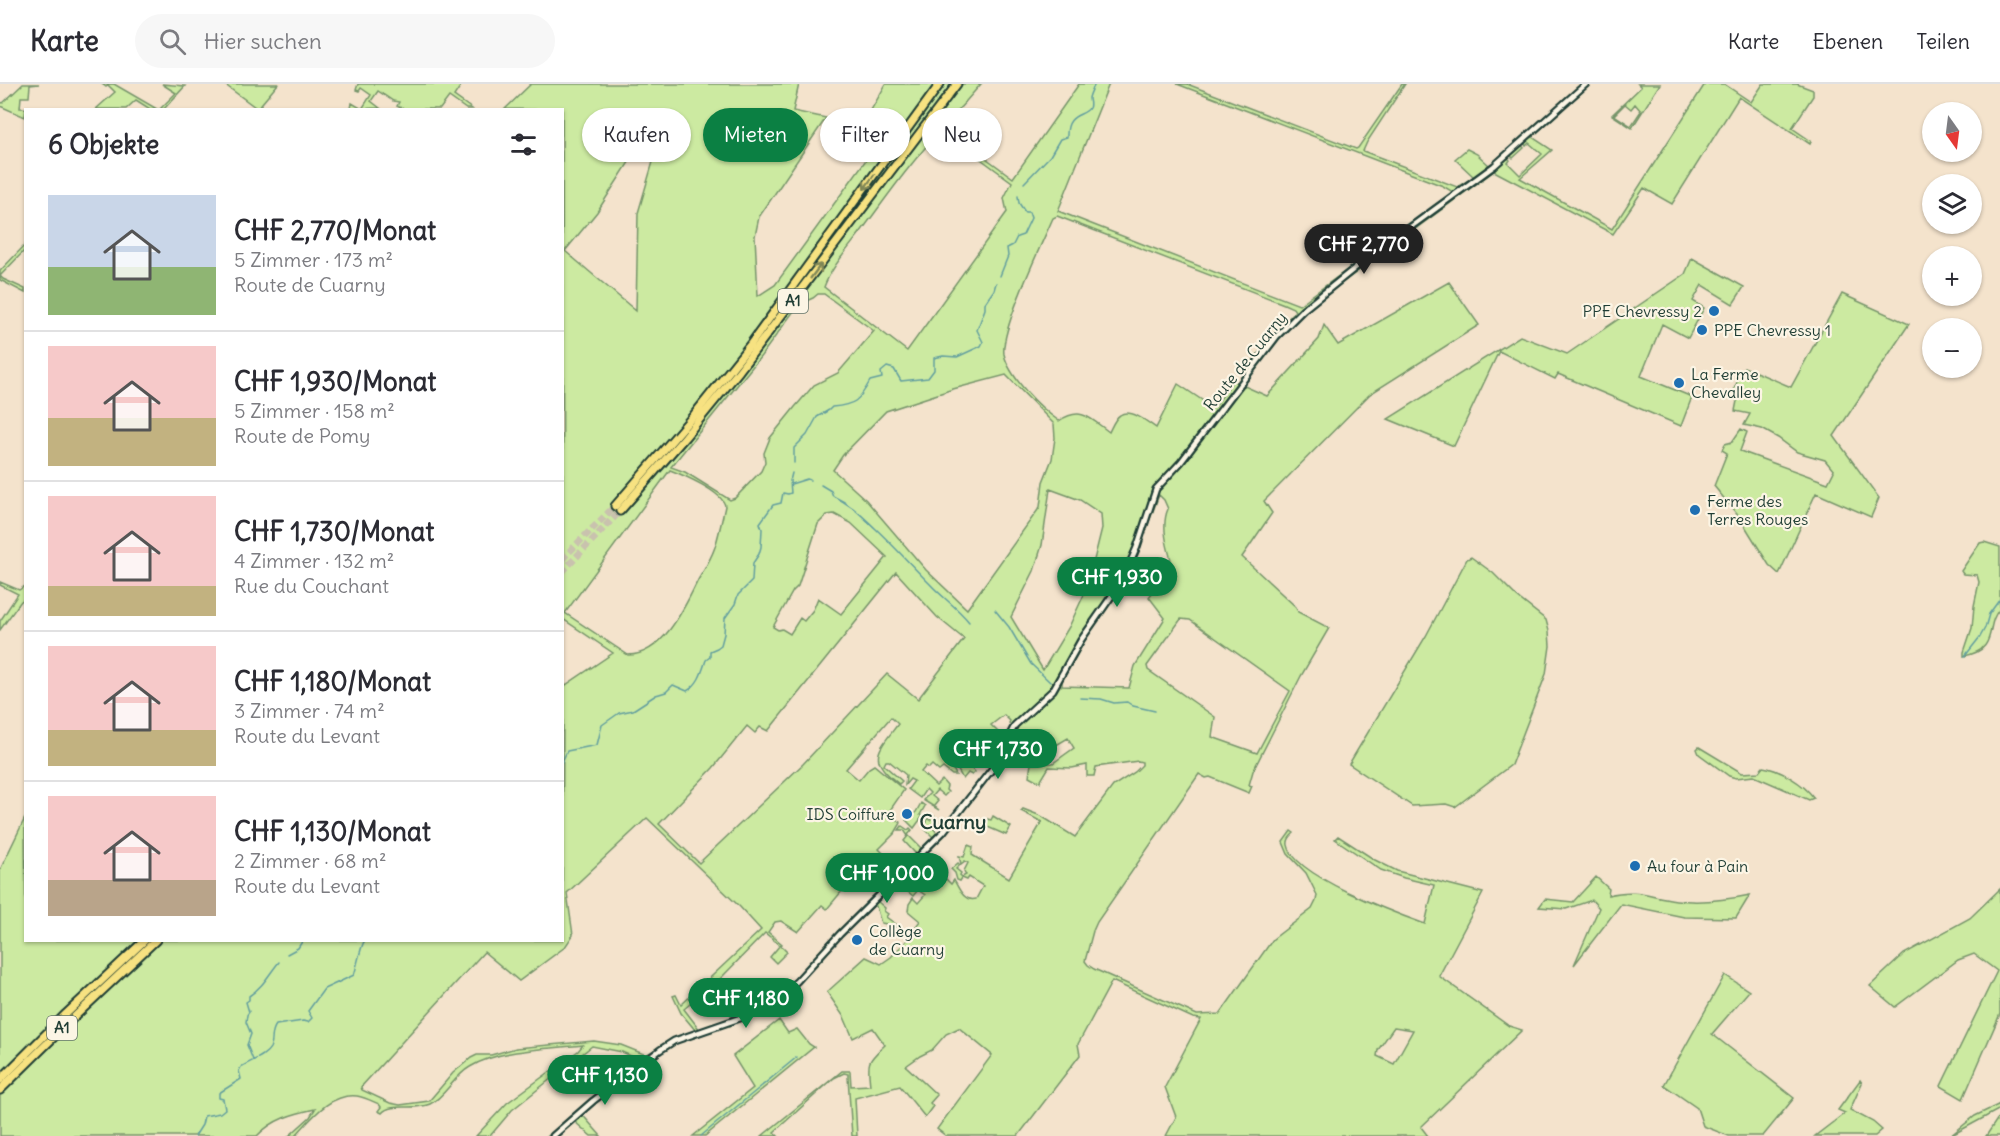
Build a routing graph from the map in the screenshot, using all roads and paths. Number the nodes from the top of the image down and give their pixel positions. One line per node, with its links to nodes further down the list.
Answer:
1 (940, 84): 2 (highway, A1, one-way to 2)
2 (957, 84)
3 (1586, 84): 8 (street, Route de Cuarny)
4 (143, 942): 6 (highway, A1)
5 (154, 942): 7 (highway, A1)
6 (0, 1080)
7 (0, 1090)
8 (553, 1136)

